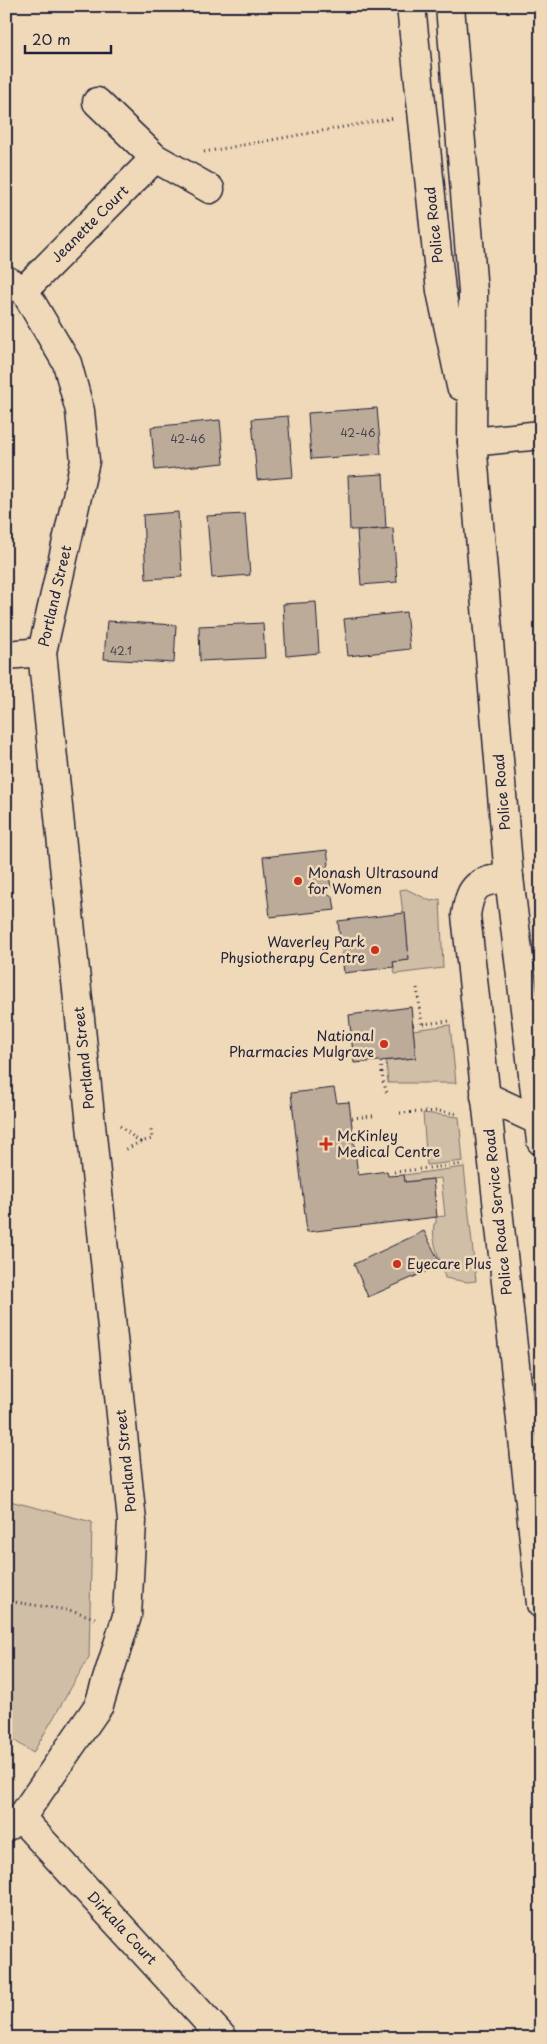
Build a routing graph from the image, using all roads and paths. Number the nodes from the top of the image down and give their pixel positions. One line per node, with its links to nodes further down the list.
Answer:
1 (411, 6): 4 (street, Police Road)
2 (450, 6): 9 (street, Police Road)
3 (97, 102): 5 (street)
4 (422, 114): 5 (path); 9 (street, Police Road)
5 (157, 159): 6 (street); 7 (street, Jeanette Court)
6 (210, 188)
7 (15, 285): 10 (street, Portland Street)
8 (541, 435): 9 (street)
9 (472, 442): 12 (street, Police Road)
10 (42, 652): 11 (street); 33 (street, Portland Street)
11 (6, 655)
12 (509, 877): 19 (street, Police Road Service Road); 26 (street, Police Road)
13 (417, 988): 15 (path)
14 (452, 1020): 15 (path)
15 (422, 1024): 16 (path)
16 (413, 1025)
17 (380, 1062): 18 (path)
18 (387, 1093)
19 (485, 1096): 26 (street); 32 (street, Police Road Service Road)
20 (400, 1113): 21 (path)
21 (462, 1115)
22 (373, 1116): 23 (path)
23 (352, 1118)
24 (115, 1122): 27 (path)
25 (150, 1130): 27 (path)
26 (540, 1131)
27 (140, 1142): 28 (path)
28 (118, 1154)
29 (467, 1164): 30 (path)
30 (394, 1172)
31 (6, 1603): 33 (path)
32 (541, 1604)
33 (123, 1628): 34 (street, Portland Street)
34 (14, 1823): 35 (street, Dirkala Court)
35 (223, 2038)

